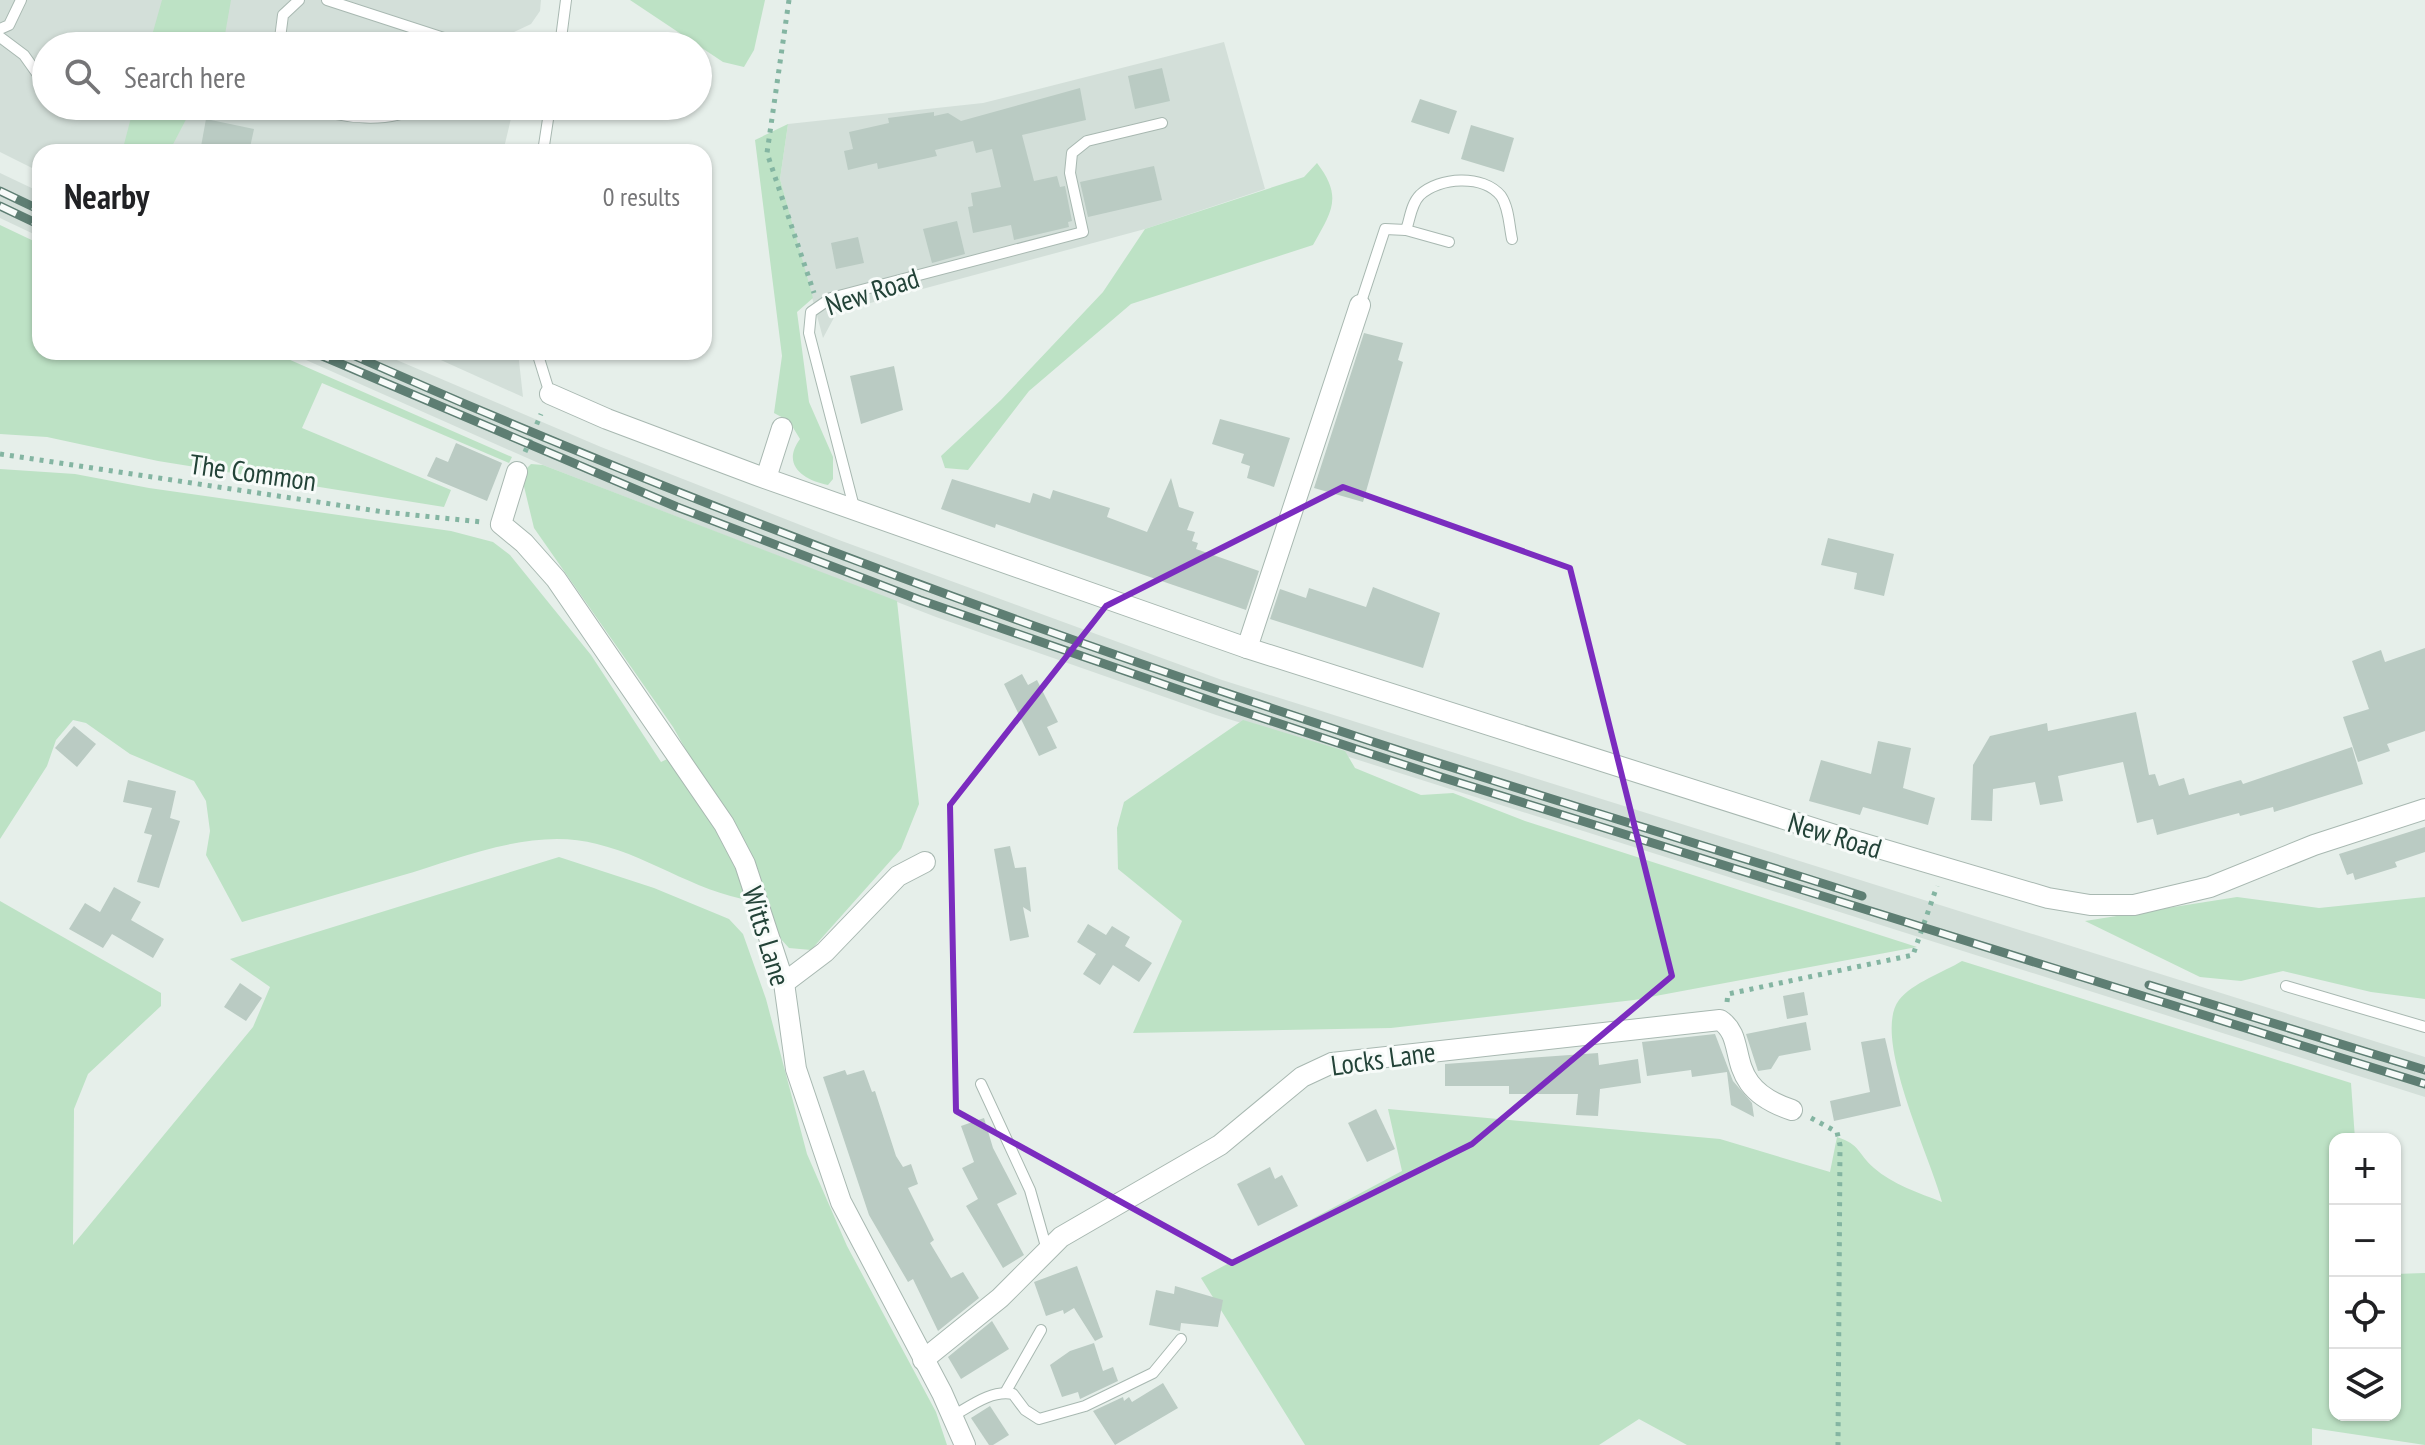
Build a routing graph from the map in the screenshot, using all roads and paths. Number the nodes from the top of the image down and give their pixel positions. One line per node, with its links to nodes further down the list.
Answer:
1 (21, 0): 6 (lane)
2 (299, 0): 7 (lane)
3 (327, 0): 8 (lane)
4 (789, 0): 18 (path)
5 (566, 4): 9 (lane)
6 (0, 29)
7 (281, 32)
8 (425, 32)
9 (562, 32)
10 (0, 37): 11 (lane)
11 (32, 66)
12 (548, 120): 14 (lane)
13 (1162, 123): 18 (lane, New Road)
14 (544, 144)
15 (1406, 230): 16 (lane); 17 (lane); 19 (lane)
16 (1512, 239)
17 (1449, 242)
18 (818, 305): 26 (lane, New Road)
19 (1360, 305): 28 (street)
20 (538, 360): 21 (lane)
21 (546, 402): 24 (path); 25 (street, New Road)
22 (782, 428): 25 (street)
23 (0, 454): 27 (path, The Common)
24 (517, 472): 27 (street)
25 (766, 478): 26 (street, New Road)
26 (854, 507): 28 (street, New Road)
27 (501, 524): 32 (street, Witts Lane)
28 (1247, 648): 31 (street, New Road)
29 (2425, 809): 31 (street, New Road)
30 (925, 862): 32 (street)
31 (1943, 867): 34 (path)
32 (784, 983): 41 (street, Witts Lane)
33 (2286, 986): 35 (lane)
34 (1725, 1023): 37 (street); 38 (street, Locks Lane)
35 (2425, 1027)
36 (981, 1084): 38 (lane)
37 (1792, 1110): 45 (path)
38 (1047, 1250): 41 (street, Locks Lane)
39 (1041, 1330): 42 (lane)
40 (1181, 1339): 42 (lane)
41 (923, 1360): 43 (street, Witts Lane)
42 (1005, 1393): 43 (lane)
43 (953, 1416): 44 (street, Witts Lane)
44 (965, 1445)
45 (1838, 1445)

